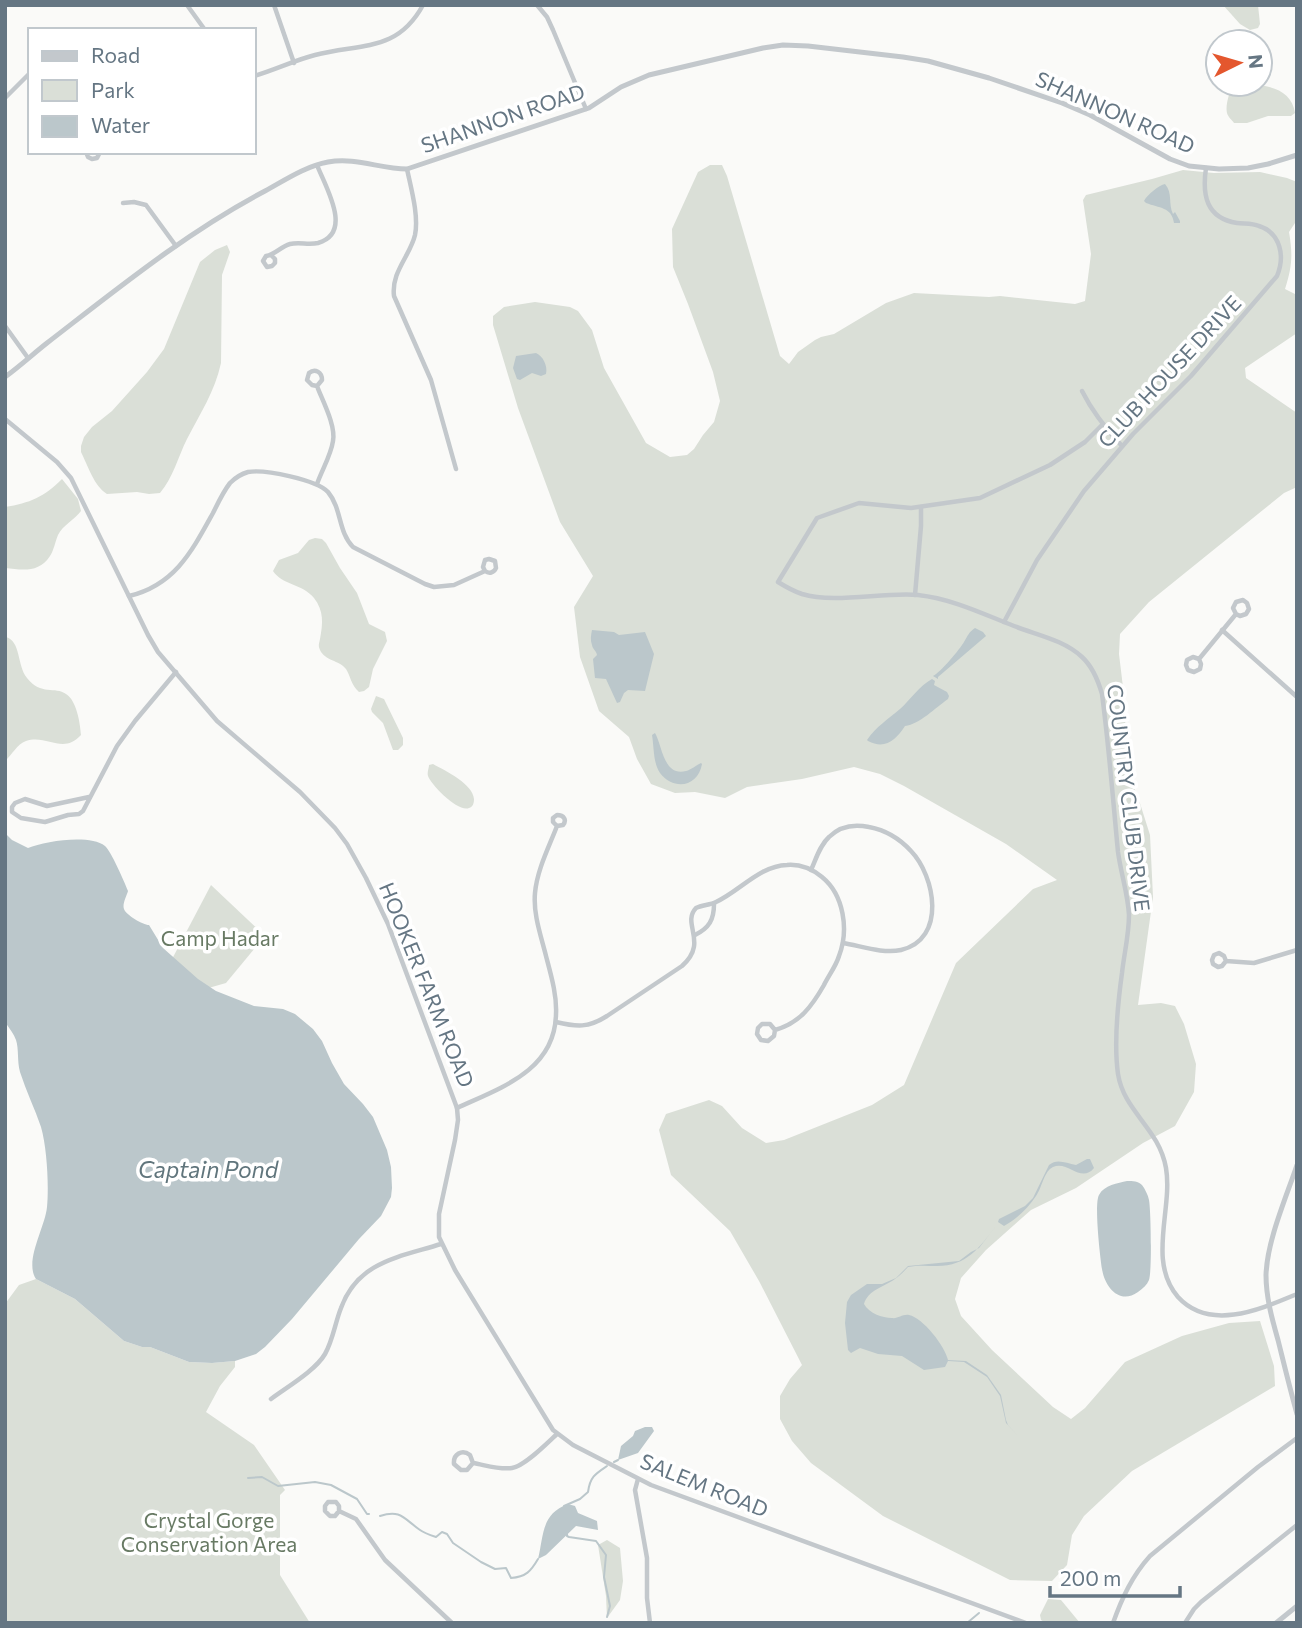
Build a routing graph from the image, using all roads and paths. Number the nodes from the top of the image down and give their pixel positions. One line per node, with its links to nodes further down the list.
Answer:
1 (187, 5): 5 (street)
2 (274, 5): 6 (street)
3 (423, 5): 6 (street)
4 (537, 5): 10 (street)
5 (204, 28)
6 (294, 63): 8 (street)
7 (28, 75): 9 (street)
8 (256, 75)
9 (5, 98)
10 (586, 109): 13 (street, SHANNON ROAD); 14 (street, SHANNON ROAD)
11 (1297, 155): 13 (street, SHANNON ROAD)
12 (317, 165): 14 (street, SHANNON ROAD); 16 (street, SHANNON ROAD); 17 (street)
13 (1206, 168): 25 (street, CLUB HOUSE DRIVE)
14 (407, 169): 26 (street)
15 (123, 203): 16 (street)
16 (176, 246): 19 (street, SHANNON ROAD)
17 (272, 256)
18 (5, 326): 19 (street)
19 (28, 358): 20 (street, SHANNON ROAD)
20 (5, 377)
21 (317, 386): 27 (street)
22 (1082, 391): 24 (street)
23 (5, 419): 31 (street, HOOKER FARM ROAD)
24 (1102, 425): 25 (street); 28 (street)
25 (1122, 446): 33 (street, CLUB HOUSE DRIVE)
26 (456, 469)
27 (317, 484): 29 (street); 31 (street)
28 (921, 507): 30 (street); 30 (street, COUNTRY CLUB DRIVE)
29 (485, 570)
30 (915, 595): 33 (street, COUNTRY CLUB DRIVE)
31 (129, 596): 36 (street, HOOKER FARM ROAD)
32 (1236, 614): 34 (street)
33 (1004, 622): 53 (street, COUNTRY CLUB DRIVE)
34 (1223, 630): 35 (street); 37 (street)
35 (1199, 659)
36 (176, 672): 38 (street); 48 (street, HOOKER FARM ROAD)
37 (1297, 697)
38 (89, 797): 38 (street)
39 (557, 826): 46 (street)
40 (811, 870): 41 (street); 43 (street); 43 (street)
41 (715, 904): 42 (street); 42 (street)
42 (695, 935): 46 (street)
43 (843, 943): 47 (street)
44 (1297, 950): 45 (street)
45 (1226, 961)
46 (556, 1022): 48 (street)
47 (775, 1030): 47 (street)
48 (457, 1108): 50 (street, HOOKER FARM ROAD)
49 (1297, 1165): 53 (street)
50 (441, 1244): 51 (street, HOOKER FARM ROAD); 54 (street)
51 (455, 1270): 56 (street, SALEM ROAD)
52 (1297, 1294): 53 (street, COUNTRY CLUB DRIVE)
53 (1270, 1305): 55 (street)
54 (271, 1399)
55 (1297, 1414)
56 (557, 1434): 58 (street); 59 (street, SALEM ROAD)
57 (1297, 1438): 66 (street)
58 (472, 1463): 58 (street)
59 (638, 1479): 64 (street); 65 (street, SALEM ROAD)
60 (339, 1511): 63 (street)
61 (1297, 1525): 67 (street)
62 (1297, 1606): 68 (street)
63 (452, 1623)
64 (650, 1623)
65 (1026, 1623)
66 (1113, 1623)
67 (1185, 1623)
68 (1276, 1623)

